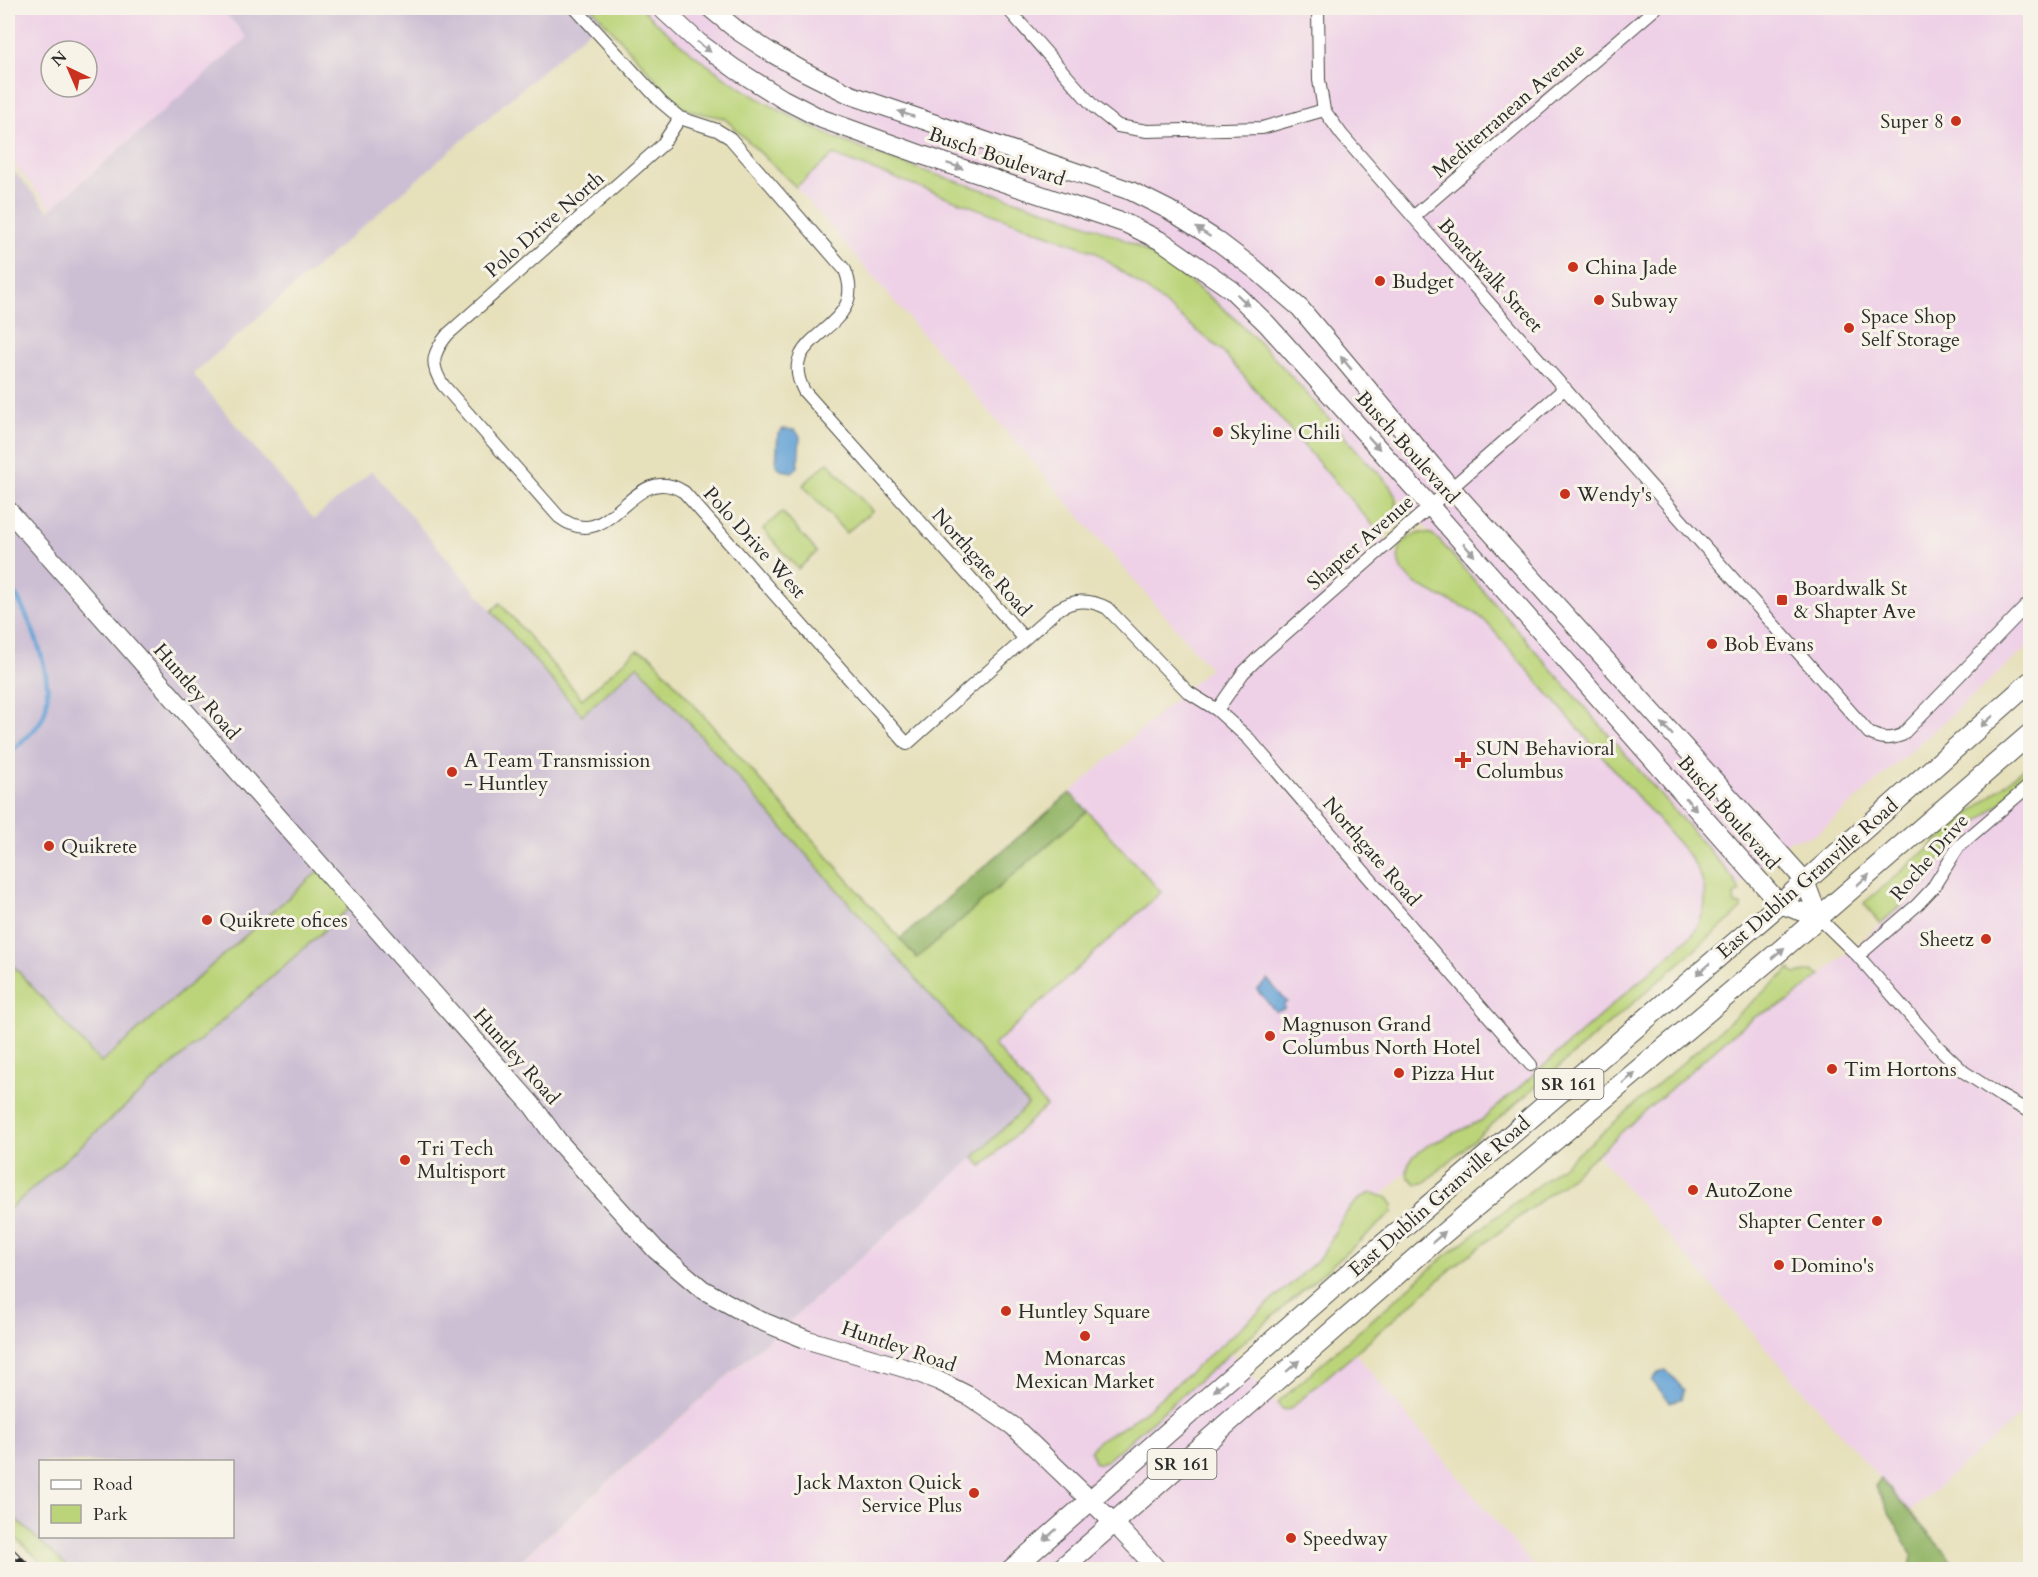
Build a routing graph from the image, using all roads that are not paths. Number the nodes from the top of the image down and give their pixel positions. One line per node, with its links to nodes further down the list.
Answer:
1 (575, 8): 8 (street, Northgate Road)
2 (661, 8): 13 (main road, Busch Boulevard, one-way to 13)
3 (710, 8): 12 (main road, Busch Boulevard, one-way to 3)
4 (1007, 8): 7 (street)
5 (1318, 8): 7 (street)
6 (1656, 8): 9 (street, Mediterranean Avenue)
7 (1324, 110): 9 (street, Boardwalk Street)
8 (680, 118): 10 (street, Polo Drive North); 16 (street, Northgate Road)
9 (1413, 218): 11 (street, Boardwalk Street)
10 (434, 359): 16 (street, Polo Drive West)
11 (1565, 388): 12 (street, Shapter Avenue); 15 (street, Boardwalk Street)
12 (1451, 488): 13 (street, Shapter Avenue); 21 (main road, Busch Boulevard, one-way to 12)
13 (1430, 506): 18 (street, Shapter Avenue); 22 (main road, Busch Boulevard, one-way to 22)
14 (8, 510): 27 (main road, Huntley Road)
15 (2031, 602)
16 (1024, 638): 18 (street, Northgate Road)
17 (2031, 682): 21 (main road, East Dublin Granville Road / SR 161, one-way to 21)
18 (1216, 710): 25 (street, Northgate Road)
19 (2031, 734): 23 (main road, East Dublin Granville Road / SR 161, one-way to 19)
20 (2031, 784): 24 (street, Roche Drive)
21 (1805, 881): 22 (main road, East Dublin Granville Road / SR 161); 23 (main road, Busch Boulevard)
22 (1780, 904): 23 (main road, Busch Boulevard); 27 (main road, East Dublin Granville Road / SR 161, one-way to 27)
23 (1819, 918): 24 (street); 28 (main road, East Dublin Granville Road / SR 161, one-way to 23)
24 (1858, 956): 26 (street)
25 (1531, 1065)
26 (2031, 1112)
27 (1090, 1500): 28 (main road, Huntley Road); 29 (main road, East Dublin Granville Road / SR 161, one-way to 29)
28 (1115, 1524): 30 (main road, East Dublin Granville Road / SR 161); 31 (main road, Huntley Road)
29 (1011, 1569)
30 (1060, 1569)
31 (1158, 1569)

